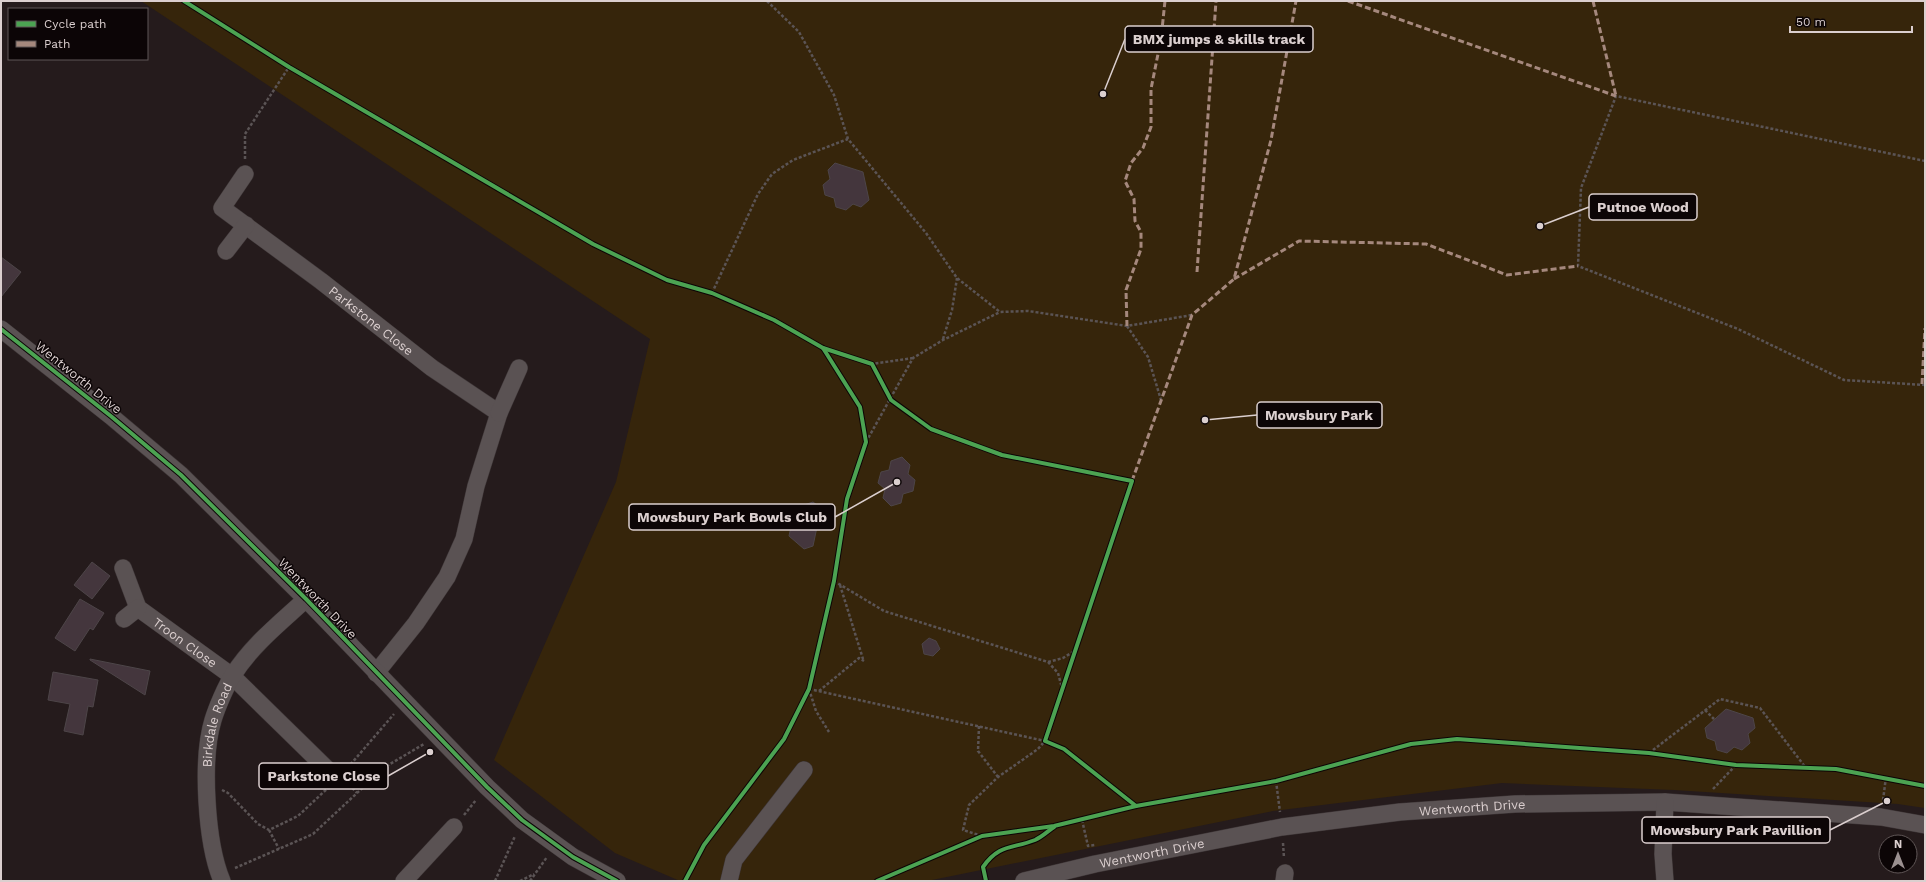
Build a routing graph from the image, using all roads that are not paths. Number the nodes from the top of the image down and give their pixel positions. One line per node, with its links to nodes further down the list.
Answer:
1 (244, 174): 2 (street, Parkstone Close)
2 (246, 226): 3 (street); 6 (street, Parkstone Close)
3 (226, 251)
4 (1, 328): 8 (street, Wentworth Drive)
5 (519, 368): 6 (street)
6 (499, 413): 11 (street)
7 (123, 568): 9 (street)
8 (306, 599): 11 (street, Wentworth Drive); 12 (street, Birkdale Road)
9 (138, 608): 10 (street); 12 (street, Troon Close)
10 (124, 619)
11 (376, 673): 20 (street, Wentworth Drive)
12 (232, 676): 14 (street, Troon Close); 18 (street, Birkdale Road)
13 (804, 770): 21 (street)
14 (335, 773)
15 (1665, 802): 16 (street, Wentworth Drive); 22 (street, Wentworth Drive); 23 (street)
16 (1925, 825)
17 (454, 827): 19 (street)
18 (221, 878)
19 (404, 881)
20 (617, 881)
21 (729, 881)
22 (1024, 881)
23 (1665, 881)

